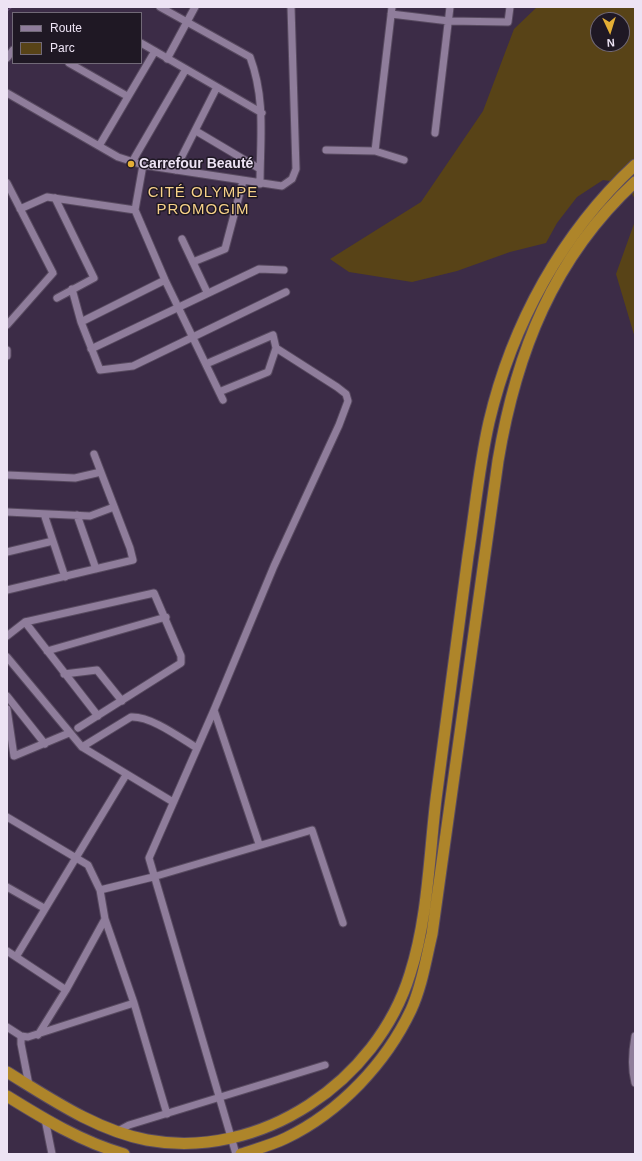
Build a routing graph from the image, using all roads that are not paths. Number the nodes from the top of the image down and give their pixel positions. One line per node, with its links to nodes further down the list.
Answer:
1 (160, 7): 8 (street)
2 (195, 7): 8 (street)
3 (291, 7): 32 (street)
4 (450, 7): 7 (street)
5 (510, 7): 7 (street)
6 (392, 10): 7 (street); 22 (street)
7 (448, 21): 19 (street)
8 (186, 22): 11 (street); 17 (street)
9 (142, 44): 10 (street)
10 (155, 51): 11 (street); 16 (street)
11 (167, 59): 13 (street)
12 (71, 64): 16 (street)
13 (186, 69): 14 (street); 24 (street)
14 (217, 87): 17 (street); 18 (street)
15 (7, 93): 20 (street)
16 (128, 96): 20 (street)
17 (262, 113): 27 (street)
18 (196, 131): 27 (street); 28 (street)
19 (435, 133)
20 (98, 146): 24 (street)
21 (326, 150): 22 (street)
22 (375, 151): 23 (street)
23 (404, 160)
24 (132, 162): 25 (street)
25 (142, 165): 28 (street); 35 (street)
26 (635, 165): 111 (highway)
27 (260, 169): 32 (street)
28 (175, 170): 29 (street)
29 (243, 181): 32 (street); 37 (street)
30 (635, 182): 115 (highway)
31 (7, 183): 34 (street)
32 (260, 184)
33 (55, 198): 34 (street); 35 (street); 40 (street)
34 (20, 209): 46 (street)
35 (135, 210): 39 (street)
36 (182, 239): 37 (street)
37 (193, 262): 41 (street)
38 (284, 270): 41 (street)
39 (165, 280): 44 (street); 45 (street)
40 (72, 289): 43 (street); 45 (street)
41 (207, 292): 44 (street)
42 (286, 292): 47 (street)
43 (57, 298)
44 (178, 308): 47 (street); 49 (street)
45 (81, 322): 49 (street)
46 (7, 325)
47 (193, 337): 49 (street); 52 (street)
48 (276, 348): 52 (street); 53 (street); 76 (street)
49 (91, 349)
50 (7, 350): 51 (street)
51 (7, 356)
52 (206, 364): 53 (street)
53 (219, 392): 54 (street)
54 (223, 400)
55 (94, 454): 56 (street)
56 (101, 472): 57 (street); 58 (street)
57 (7, 475)
58 (114, 507): 61 (street); 64 (street)
59 (7, 512): 60 (street)
60 (44, 514): 61 (street); 62 (street)
61 (78, 515): 64 (street)
62 (53, 541): 63 (street); 65 (street)
63 (7, 552)
64 (96, 569): 65 (street)
65 (65, 577): 66 (street)
66 (7, 590)
67 (166, 617): 68 (street); 70 (street); 74 (street)
68 (25, 622): 69 (street); 70 (street)
69 (7, 636)
70 (47, 651): 72 (street)
71 (7, 657): 79 (street)
72 (64, 674): 74 (street); 77 (street)
73 (7, 696): 80 (street)
74 (122, 701): 77 (street)
75 (7, 709): 80 (street)
76 (214, 710): 82 (street); 86 (street)
77 (98, 716): 78 (street)
78 (78, 728)
79 (69, 733): 80 (street); 81 (street)
80 (45, 744)
81 (82, 747): 82 (street); 83 (street)
82 (197, 748): 84 (street)
83 (126, 775): 84 (street); 87 (street)
84 (173, 802): 88 (street)
85 (7, 817): 87 (street)
86 (259, 844): 88 (street); 93 (street)
87 (77, 858): 90 (street); 91 (street)
88 (153, 877): 90 (street); 107 (street)
89 (7, 887): 91 (street)
90 (100, 890): 92 (street)
91 (44, 908): 95 (street)
92 (105, 919): 96 (street); 97 (street)
93 (343, 923)
94 (7, 951): 95 (street)
95 (16, 957): 96 (street)
96 (66, 990): 99 (street)
97 (134, 1003): 99 (street); 108 (street)
98 (7, 1027): 100 (street)
99 (38, 1035): 100 (street)
100 (21, 1036): 105 (street)
101 (635, 1036): 104 (street)
102 (325, 1065): 107 (street)
103 (7, 1072): 105 (highway)
104 (635, 1083)
105 (29, 1085): 110 (highway)
106 (7, 1096): 109 (highway)
107 (220, 1098): 108 (street); 111 (street)
108 (166, 1114): 110 (street)
109 (46, 1120): 112 (street); 113 (highway)
110 (116, 1132): 111 (highway)
111 (231, 1139): 114 (street)
112 (52, 1154)
113 (124, 1154)
114 (236, 1154)
115 (240, 1154)

